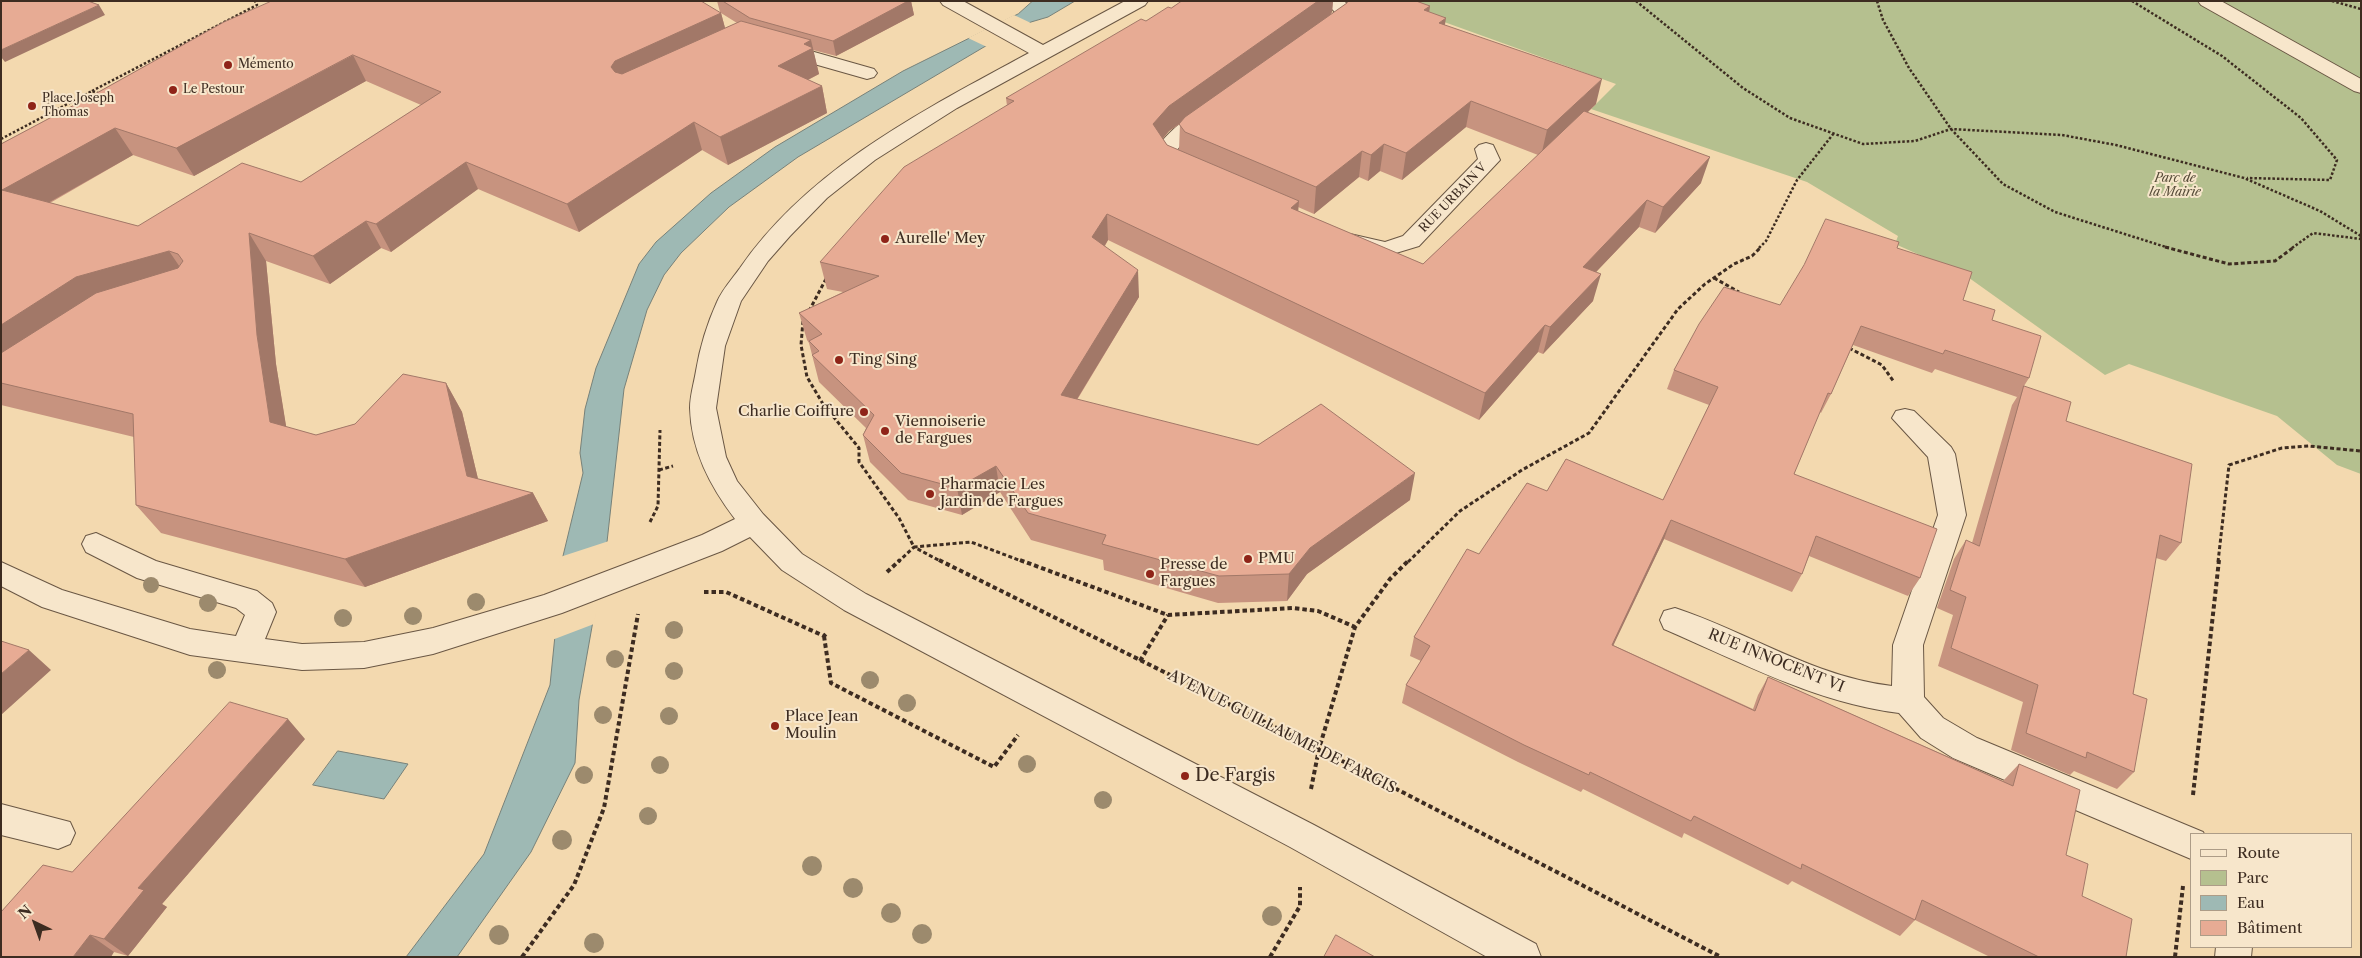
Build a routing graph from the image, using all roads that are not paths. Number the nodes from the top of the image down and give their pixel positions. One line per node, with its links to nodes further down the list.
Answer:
1 (949, 1): 7 (street)
2 (1139, 1): 7 (street)
3 (1333, 1): 6 (street)
4 (2207, 1): 9 (street)
5 (765, 44): 8 (street)
6 (1307, 44)
7 (1043, 53): 15 (street)
8 (867, 73)
9 (2361, 87)
10 (1223, 103): 12 (street)
11 (1486, 150): 13 (street, RUE URBAIN V)
12 (1211, 179)
13 (1335, 234)
14 (1905, 418): 20 (street)
15 (753, 522): 19 (street); 24 (street)
16 (96, 544): 19 (street)
17 (1, 573): 19 (street)
18 (1675, 620): 20 (street, RUE INNOCENT VI)
19 (246, 648)
20 (1908, 701): 23 (street)
21 (1, 819): 22 (street)
22 (58, 833)
23 (2190, 844)
24 (1523, 957)

